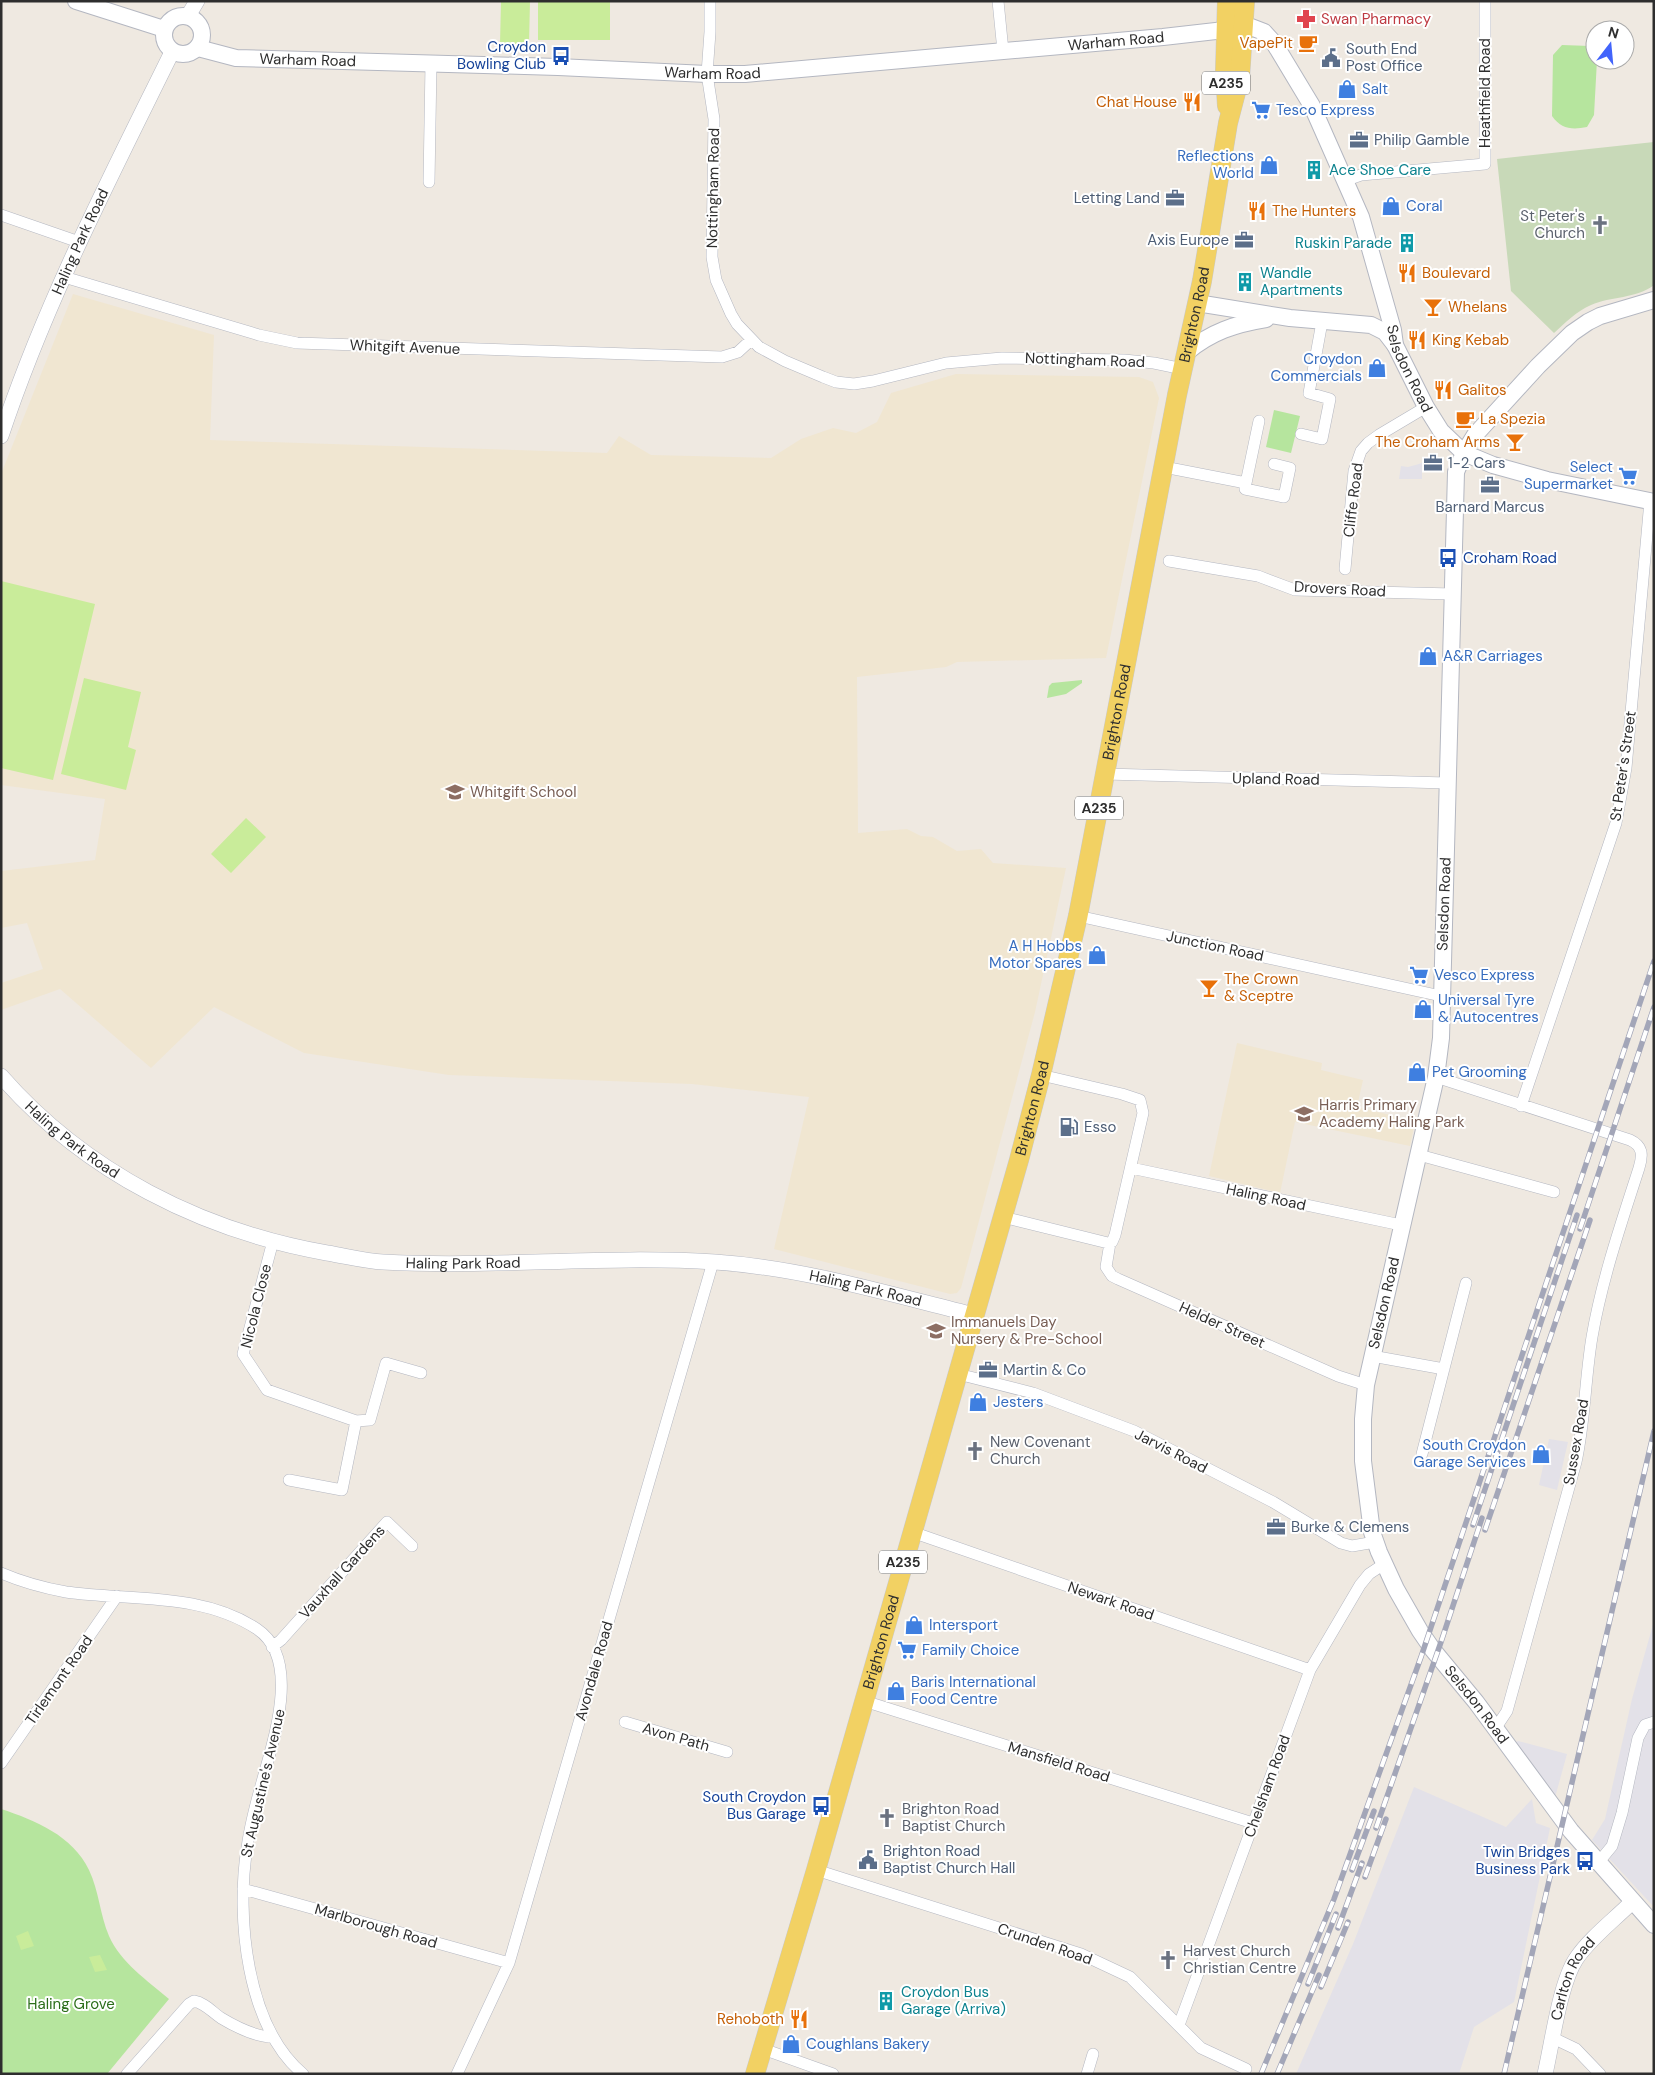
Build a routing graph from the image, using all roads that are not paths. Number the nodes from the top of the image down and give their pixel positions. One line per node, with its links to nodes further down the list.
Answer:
1 (76, 1): 9 (main road)
2 (197, 1): 8 (street)
3 (710, 1): 15 (street, Nottingham Road)
4 (998, 1): 12 (street)
5 (1227, 1): 10 (main road, A235)
6 (1245, 1): 10 (main road, A235)
7 (1485, 1): 16 (street, Heathfield Road)
8 (188, 16): 9 (main road); 11 (main road)
9 (164, 29): 13 (main road)
10 (1238, 32): 12 (main road, Warham Road); 16 (main road, Selsdon Road); 22 (main road, Brighton Road / A235)
11 (198, 48): 13 (main road); 14 (main road, Warham Road)
12 (1003, 51): 15 (main road, Warham Road)
13 (172, 52): 19 (street, Haling Park Road)
14 (431, 64): 15 (main road, Warham Road); 17 (street)
15 (707, 74): 27 (street, Nottingham Road)
16 (1344, 181): 20 (main road, Selsdon Road)
17 (429, 182)
18 (1, 215): 19 (street)
19 (79, 242): 21 (street, Haling Park Road)
20 (1376, 272): 26 (main road); 28 (main road, Selsdon Road)
21 (64, 278): 27 (street, Whitgift Avenue); 33 (street, Haling Park Road)
22 (1197, 303): 24 (main road); 29 (main road, Brighton Road / A235)
23 (1653, 303): 34 (main road)
24 (1286, 318): 25 (main road); 29 (main road)
25 (1322, 322): 26 (main road); 32 (street)
26 (1376, 327): 28 (main road)
27 (750, 340): 29 (street, Nottingham Road)
28 (1395, 346): 30 (main road, Selsdon Road)
29 (1185, 361): 36 (main road, Brighton Road / A235)
30 (1426, 407): 34 (main road, Selsdon Road); 40 (street, Cliffe Road)
31 (1259, 422): 37 (street)
32 (1301, 434)
33 (1, 436)
34 (1464, 453): 38 (main road); 41 (main road, Selsdon Road)
35 (1274, 464): 37 (street)
36 (1164, 467): 37 (street); 42 (main road, Brighton Road / A235)
37 (1246, 483)
38 (1652, 502): 49 (street, St Peter's Street)
39 (1169, 561): 41 (street, Drovers Road)
40 (1345, 569)
41 (1453, 594): 43 (main road, Selsdon Road)
42 (1105, 774): 43 (street, Upland Road); 44 (main road, Brighton Road / A235)
43 (1447, 783): 45 (main road, Selsdon Road)
44 (1078, 916): 45 (street, Junction Road); 47 (main road, Brighton Road / A235)
45 (1441, 996): 48 (main road, Selsdon Road)
46 (1, 1076): 55 (street, Haling Park Road)
47 (1041, 1076): 51 (street); 53 (main road, Brighton Road / A235)
48 (1436, 1077): 49 (street, Sussex Road); 50 (main road, Selsdon Road)
49 (1521, 1106): 79 (street, Sussex Road)
50 (1419, 1155): 52 (street); 54 (main road, Selsdon Road)
51 (1131, 1168): 54 (street, Haling Road); 56 (street)
52 (1554, 1192)
53 (1003, 1218): 56 (street); 59 (main road, Brighton Road / A235)
54 (1401, 1225): 60 (main road, Selsdon Road)
55 (273, 1241): 57 (street, Haling Park Road); 65 (street, Nicola Close)
56 (1110, 1243): 64 (street, Helder Street)
57 (713, 1262): 59 (street, Haling Park Road); 88 (street, Avondale Road)
58 (1466, 1283): 61 (street)
59 (974, 1315): 63 (main road, Brighton Road / A235)
60 (1372, 1356): 61 (street); 64 (main road, Selsdon Road)
61 (1444, 1369): 66 (street)
62 (421, 1373): 65 (street)
63 (958, 1374): 68 (main road, Brighton Road / A235); 69 (street, Jarvis Road)
64 (1366, 1385): 69 (main road, Selsdon Road)
65 (356, 1421): 67 (street)
66 (1422, 1454)
67 (289, 1480)
68 (912, 1532): 75 (street, Newark Road); 76 (main road, Brighton Road / A235)
69 (1374, 1542): 71 (main road, Selsdon Road)
70 (412, 1546): 74 (street, Vauxhall Gardens)
71 (1384, 1564): 75 (street, Chelsham Road); 79 (main road, Selsdon Road)
72 (1, 1573): 73 (street, St Augustine's Avenue)
73 (117, 1596): 74 (street, St Augustine's Avenue); 81 (street, Tirlemont Road)
74 (272, 1647): 85 (street, St Augustine's Avenue)
75 (1310, 1670): 82 (street, Chelsham Road)
76 (864, 1701): 82 (street, Mansfield Road); 84 (main road, Brighton Road / A235)
77 (625, 1722): 80 (street, Avon Path)
78 (1654, 1722): 83 (street)
79 (1495, 1729): 83 (main road, Selsdon Road)
80 (727, 1752)
81 (1, 1764)
82 (1253, 1823): 89 (street, Chelsham Road)
83 (1598, 1863): 86 (main road, Selsdon Road)
84 (816, 1870): 89 (street, Crunden Road); 92 (main road, Brighton Road / A235)
85 (243, 1889): 88 (street, Marlborough Road); 90 (street, St Augustine's Avenue)
86 (1632, 1902): 87 (main road, Selsdon Road); 91 (street, Carlton Road)
87 (1654, 1926)
88 (510, 1963): 97 (street, Avondale Road)
89 (1179, 2025): 94 (street, Crunden Road)
90 (273, 2037): 95 (street); 96 (street, St Augustine's Avenue)
91 (1553, 2038): 101 (street, Carlton Road); 102 (street)
92 (763, 2049): 98 (main road, Brighton Road / A235); 99 (street)
93 (1094, 2054): 100 (street)
94 (1246, 2069)
95 (127, 2074)
96 (302, 2074)
97 (457, 2074)
98 (755, 2074)
99 (833, 2074)
100 (1087, 2074)
101 (1545, 2074)
102 (1600, 2074)

